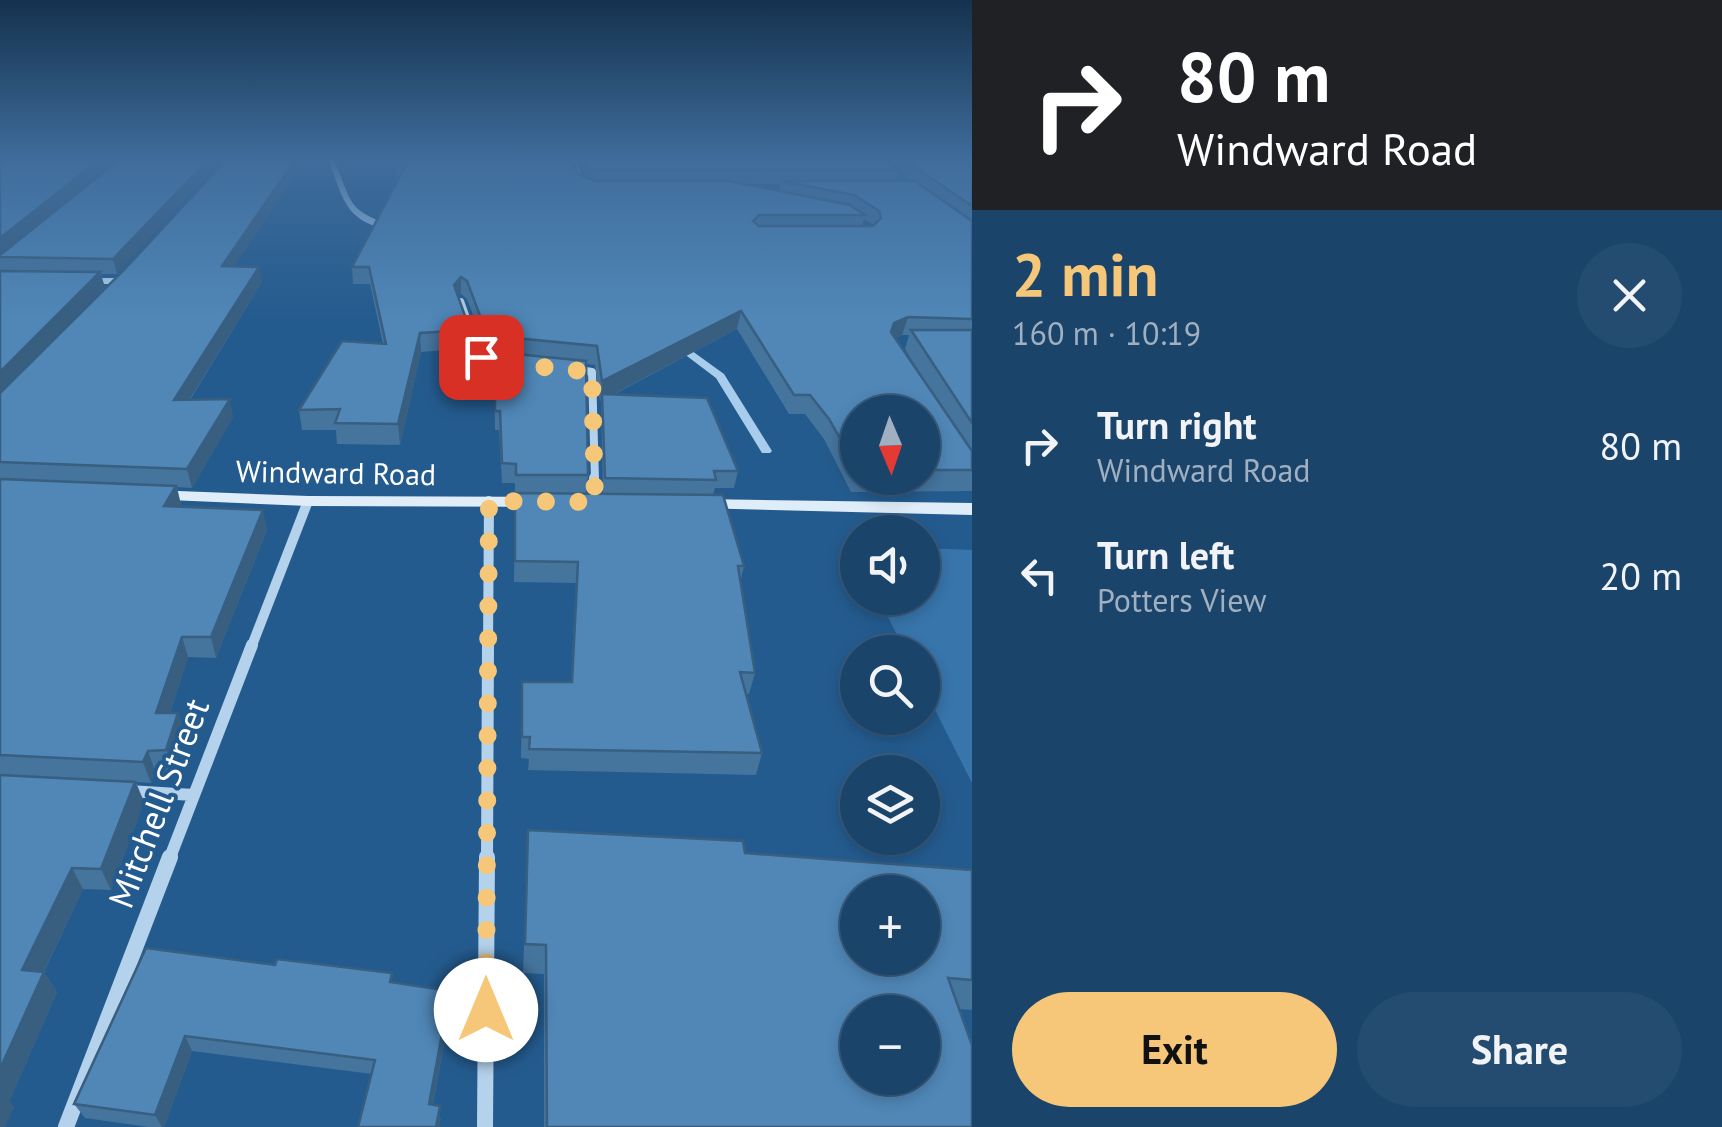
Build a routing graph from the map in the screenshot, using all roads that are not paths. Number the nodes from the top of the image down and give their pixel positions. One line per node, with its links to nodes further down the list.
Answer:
1 (135, 268): 3 (street)
2 (70, 280): 3 (street)
3 (123, 282): 4 (street)
4 (109, 295)
5 (461, 301): 6 (street)
6 (511, 364)
7 (566, 369): 11 (street)
8 (135, 494): 9 (main road, Windward Road)
9 (308, 501): 10 (main road, Windward Road); 15 (street, Mitchell Street)
10 (489, 501): 11 (main road, Windward Road); 17 (street)
11 (587, 502)
12 (674, 504): 13 (main road)
13 (972, 508)
14 (116, 791): 15 (street)
15 (193, 794): 16 (street, Mitchell Street)
16 (66, 1127)
17 (485, 1127)

